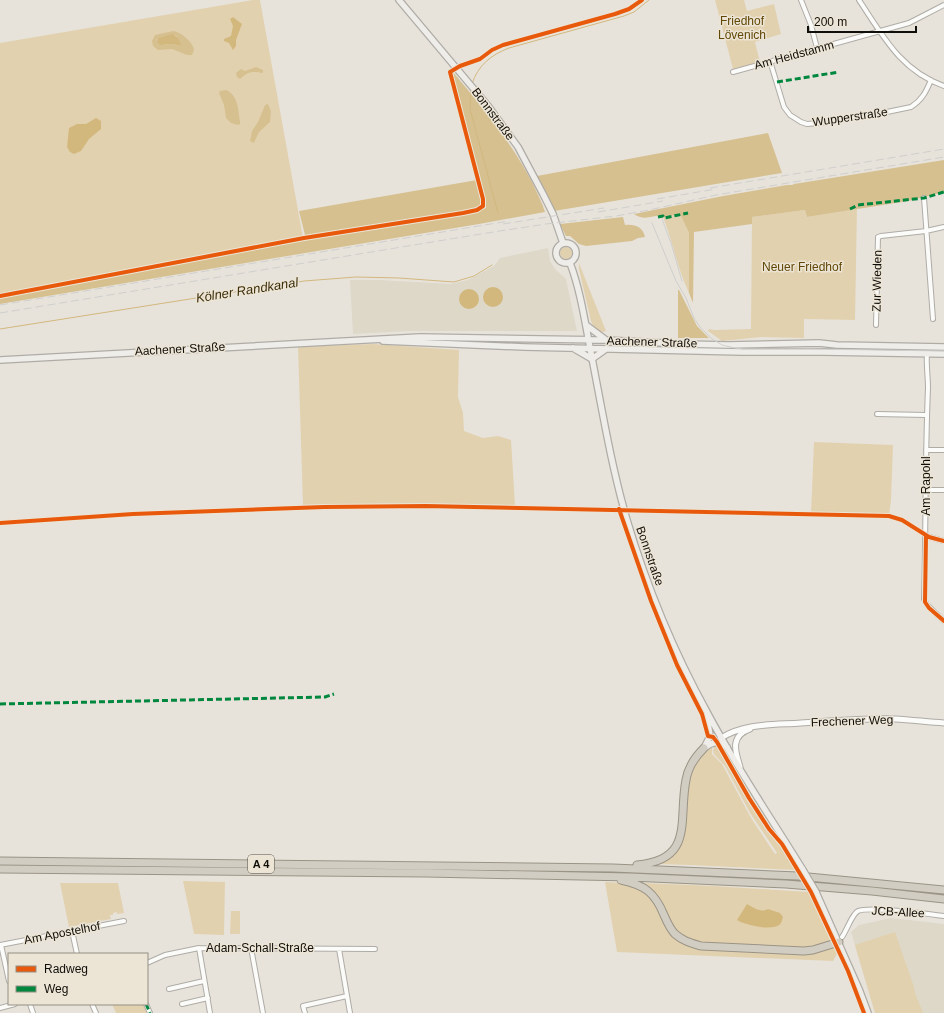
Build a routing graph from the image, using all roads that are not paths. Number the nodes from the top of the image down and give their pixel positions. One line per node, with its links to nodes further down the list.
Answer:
1 (399, 0): 14 (main road, Bonnstraße)
2 (801, 0): 6 (street)
3 (859, 0): 5 (street)
4 (944, 5): 5 (street, Am Heidstamm)
5 (880, 32): 6 (street, Am Heidstamm); 9 (street)
6 (817, 48): 7 (street, Am Heidstamm)
7 (770, 61): 8 (street, Am Heidstamm); 9 (street, Wupperstraße)
8 (734, 72)
9 (931, 80): 10 (street)
10 (944, 86)
11 (924, 198): 13 (street)
12 (944, 227): 13 (street)
13 (926, 231): 16 (street); 18 (street, Zur Wieden)
14 (563, 243): 15 (main road); 15 (main road)
15 (570, 263): 17 (main road, Bonnstraße)
16 (934, 319)
17 (586, 325): 20 (main road, Bonnstraße); 21 (main road)
18 (876, 325)
19 (360, 340): 20 (main road, Aachener Straße); 26 (main road, Aachener Straße); 33 (main road, Aachener Straße)
20 (589, 340): 21 (main road, Aachener Straße); 27 (main road, Bonnstraße)
21 (606, 340): 22 (main road, Aachener Straße)
22 (823, 343): 23 (main road, Aachener Straße); 29 (main road)
23 (922, 346): 24 (main road, Aachener Straße); 30 (main road)
24 (936, 346): 25 (main road, Aachener Straße); 30 (main road)
25 (944, 347)
26 (573, 348): 27 (main road, Aachener Straße); 32 (main road)
27 (590, 349): 28 (main road, Aachener Straße); 32 (main road, Bonnstraße)
28 (606, 349): 29 (main road, Aachener Straße); 32 (main road)
29 (814, 352): 30 (main road, Aachener Straße)
30 (927, 354): 31 (main road, Aachener Straße); 35 (street, Am Rapohl)
31 (944, 354)
32 (592, 359): 43 (main road, Bonnstraße)
33 (0, 360)
34 (877, 414): 35 (street)
35 (926, 415): 36 (street, Am Rapohl)
36 (926, 450): 37 (street); 38 (street, Am Rapohl)
37 (944, 450)
38 (926, 490): 39 (street); 40 (street, Am Rapohl)
39 (944, 490)
40 (926, 536): 41 (street); 42 (street, Am Rapohl)
41 (944, 541)
42 (944, 621)
43 (707, 712): 46 (main road, Bonnstraße); 47 (main road)
44 (944, 723): 45 (street, Frechener Weg)
45 (760, 726): 46 (street, Frechener Weg); 49 (street, Frechener Weg)
46 (721, 738): 48 (main road, Bonnstraße)
47 (704, 748): 48 (main road); 51 (highway)
48 (727, 748): 49 (main road, Bonnstraße)
49 (741, 770): 59 (main road, Bonnstraße, bridge)
50 (0, 861): 51 (highway, A 4)
51 (613, 868): 54 (highway, A 4)
52 (0, 869): 53 (highway, A 4)
53 (603, 877): 55 (highway, A 4); 59 (highway)
54 (944, 890)
55 (944, 898)
56 (944, 916): 59 (street, JCB-Allee)
57 (124, 921): 58 (street, Am Apostelhof)
58 (72, 931): 60 (street, Am Apostelhof); 65 (street)
59 (840, 939): 79 (main road, Bonnstraße)
60 (0, 945): 67 (street)
61 (199, 948): 62 (street, Adam-Schall-Straße); 66 (street, Adam-Schall-Straße); 68 (street)
62 (251, 948): 63 (street, Adam-Schall-Straße); 76 (street)
63 (339, 949): 64 (street, Adam-Schall-Straße); 70 (street)
64 (375, 949)
65 (77, 953)
66 (148, 964)
67 (8, 977)
68 (204, 981): 69 (street); 71 (street)
69 (169, 989)
70 (347, 996): 77 (street); 78 (street)
71 (208, 998): 72 (street); 75 (street)
72 (182, 1004)
73 (11, 1005): 74 (street)
74 (0, 1008)
75 (210, 1013)
76 (262, 1013)
77 (305, 1013)
78 (350, 1013)
79 (868, 1013)

